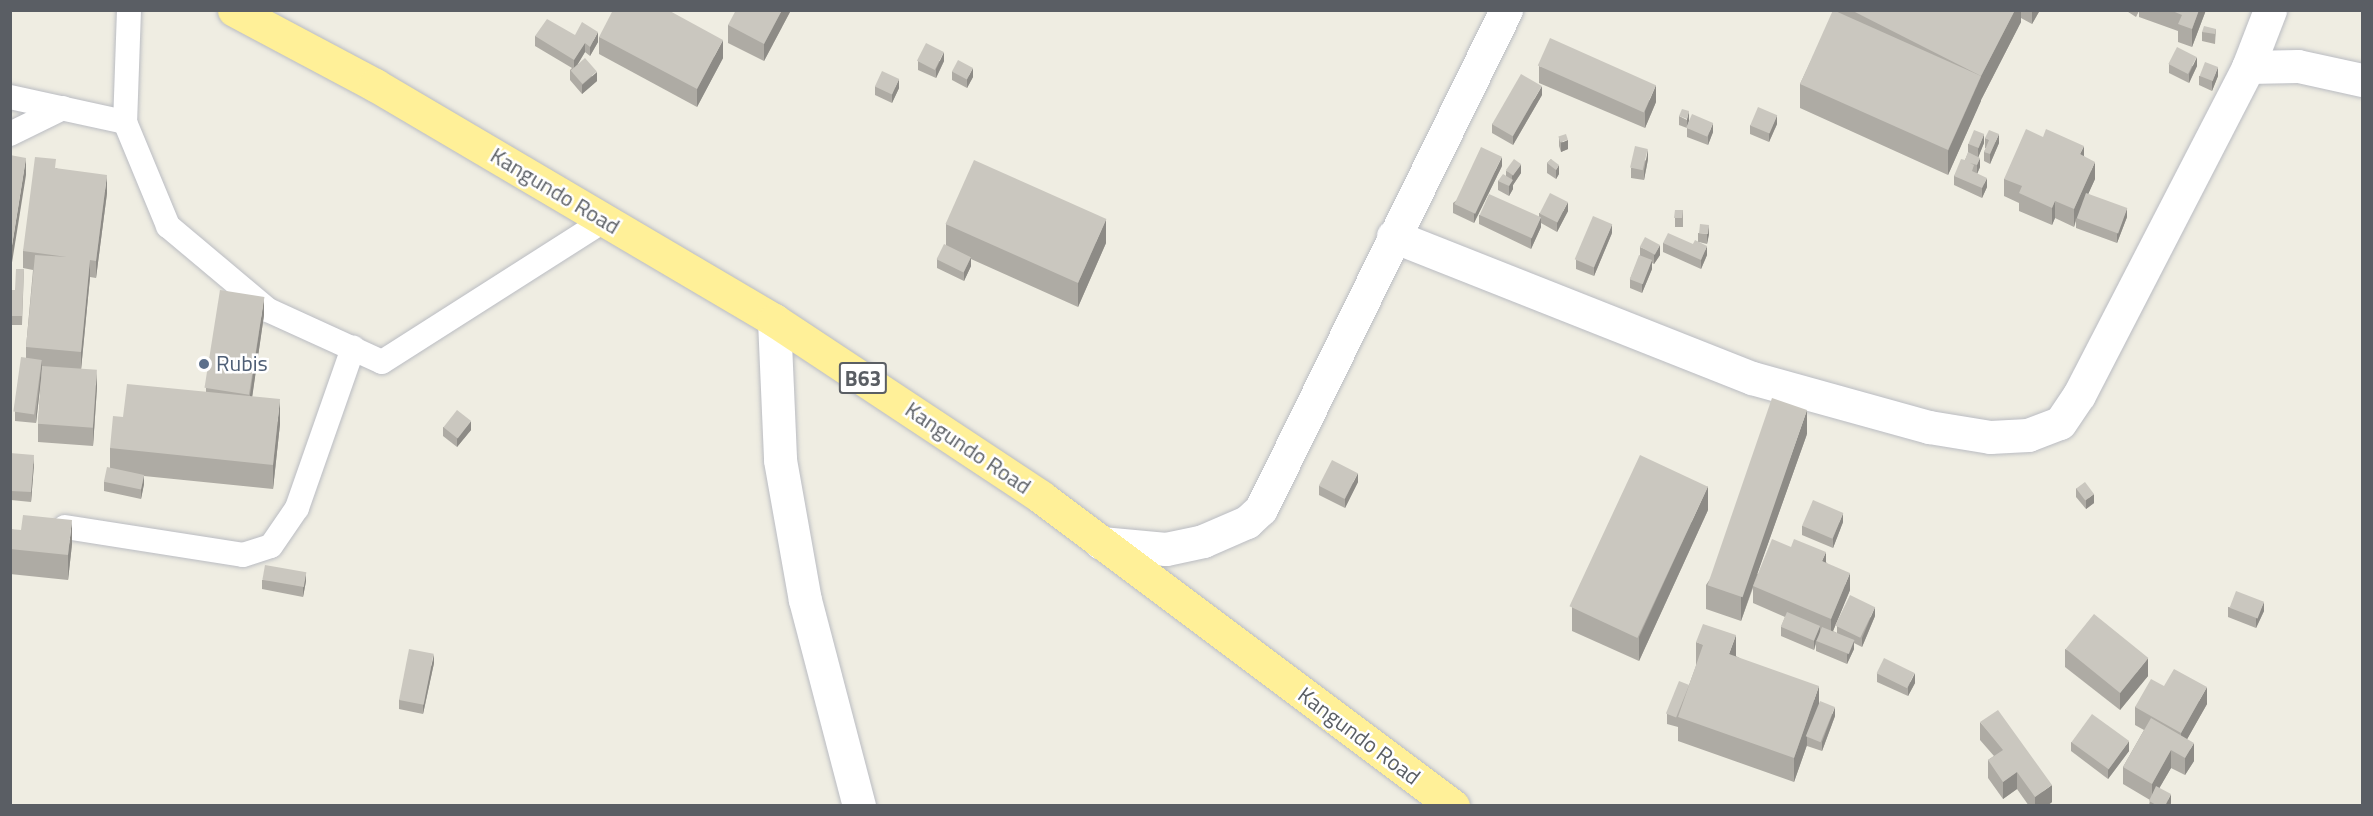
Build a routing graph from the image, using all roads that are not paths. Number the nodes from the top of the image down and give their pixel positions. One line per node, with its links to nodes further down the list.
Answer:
1 (129, 10): 9 (lane)
2 (234, 10): 11 (highway, Kangundo Road / B63)
3 (1506, 10): 12 (street)
4 (2270, 10): 5 (street)
5 (2248, 67): 6 (street); 12 (street)
6 (2362, 80)
7 (10, 97): 8 (lane)
8 (63, 108): 9 (lane); 10 (lane)
9 (125, 122): 14 (lane)
10 (10, 134)
11 (605, 220): 13 (highway, Kangundo Road / B63); 14 (lane)
12 (1393, 236): 16 (street)
13 (774, 320): 16 (highway, Kangundo Road / B63); 17 (street)
14 (353, 348): 15 (lane)
15 (65, 527)
16 (1101, 543): 18 (highway, Kangundo Road / B63)
17 (859, 806)
18 (1453, 806)

